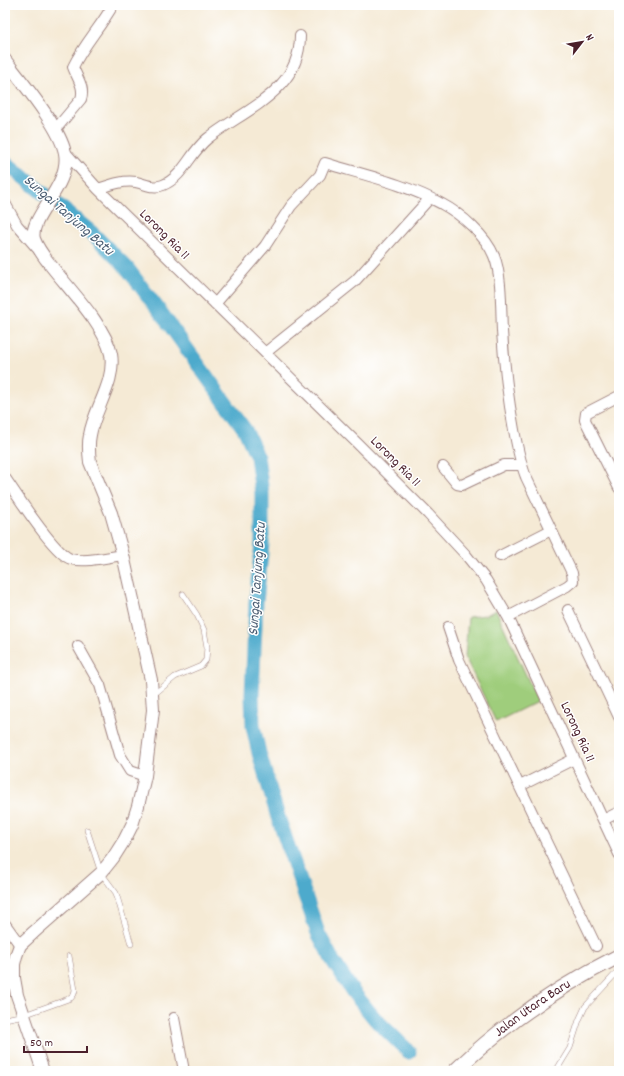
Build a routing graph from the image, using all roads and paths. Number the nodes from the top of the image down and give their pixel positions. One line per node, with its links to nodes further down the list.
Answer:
1 (112, 5): 4 (street)
2 (300, 36): 6 (street)
3 (5, 60): 4 (street)
4 (55, 130): 5 (street)
5 (65, 152): 6 (street, Lorong Ria 11); 9 (street)
6 (98, 189): 10 (street, Lorong Ria 11)
7 (430, 198): 10 (street); 11 (street); 13 (street)
8 (5, 204): 9 (street)
9 (38, 250): 18 (street)
10 (215, 304): 11 (street, Lorong Ria 11)
11 (265, 353): 22 (street, Lorong Ria 11)
12 (619, 396): 16 (street)
13 (521, 465): 14 (street); 17 (street)
14 (443, 467)
15 (5, 478): 18 (street)
16 (619, 488)
17 (551, 530): 19 (street); 22 (street)
18 (123, 554): 25 (street)
19 (500, 556)
20 (183, 594): 25 (lane)
21 (568, 610): 26 (street)
22 (508, 617): 27 (street, Lorong Ria 11)
23 (448, 627): 29 (street)
24 (78, 646): 28 (street)
25 (153, 696): 28 (street)
26 (619, 717)
27 (574, 759): 29 (street); 31 (street, Lorong Ria 11)
28 (145, 776): 34 (street)
29 (520, 786): 38 (street)
30 (619, 812): 31 (street)
31 (603, 820): 33 (street, Lorong Ria 11)
32 (87, 830): 34 (lane)
33 (619, 854)
34 (101, 873): 36 (lane); 37 (street)
35 (5, 924): 37 (street)
36 (131, 944)
37 (20, 945): 42 (street)
38 (596, 946)
39 (70, 956): 42 (lane)
40 (619, 956): 47 (main road, Jalan Utara Baru)
41 (619, 970): 48 (lane)
42 (24, 1015): 44 (lane); 45 (street)
43 (174, 1018): 46 (street)
44 (5, 1019)
45 (43, 1071)
46 (184, 1071)
47 (455, 1071)
48 (556, 1071)

